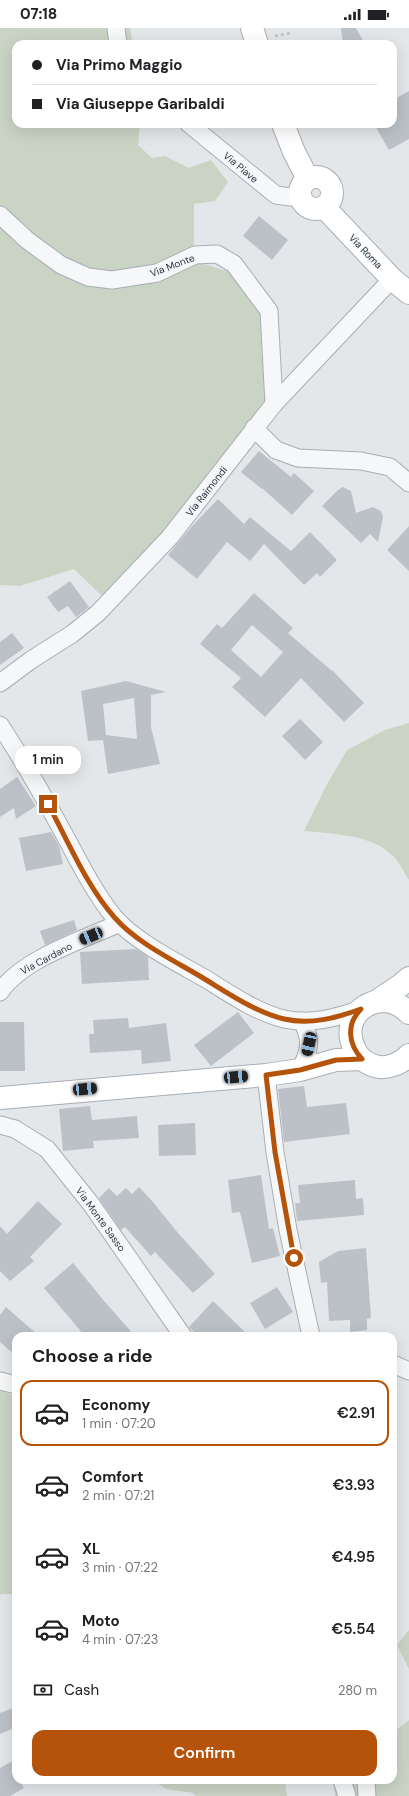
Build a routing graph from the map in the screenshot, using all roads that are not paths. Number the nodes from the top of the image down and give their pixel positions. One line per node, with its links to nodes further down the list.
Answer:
1 (116, 28): 3 (street)
2 (252, 28): 4 (main road)
3 (118, 40)
4 (256, 40)
5 (194, 128): 7 (street, Via Piave)
6 (285, 128): 7 (main road)
7 (304, 187): 9 (main road, Via Roma)
8 (0, 215): 11 (street, Via Monte)
9 (392, 278): 10 (main road, Via Roma); 11 (street, Via Raimondi)
10 (409, 293)
11 (274, 404): 12 (street, Via Raimondi)
12 (254, 428): 13 (street); 14 (street, Via Raimondi)
13 (409, 483)
14 (0, 683)
15 (0, 725): 16 (street)
16 (120, 924): 18 (street, Via Cardano); 22 (street)
17 (409, 978): 19 (main road)
18 (0, 992)
19 (369, 1005): 20 (main road); 21 (street); 23 (main road)
20 (409, 1013)
21 (321, 1020): 22 (street); 23 (street)
22 (302, 1021): 25 (street)
23 (354, 1045): 24 (main road); 25 (main road)
24 (406, 1060)
25 (300, 1070): 26 (main road)
26 (266, 1075): 27 (main road); 30 (street)
27 (0, 1098)
28 (0, 1125): 29 (street, Via Monte Sasso)
29 (179, 1332)
30 (310, 1332)
31 (397, 1366): 32 (street)
32 (409, 1371)
33 (0, 1381): 34 (street)
34 (12, 1384)
35 (343, 1784): 37 (street)
36 (366, 1784): 38 (street)
37 (347, 1796)
38 (367, 1796)

